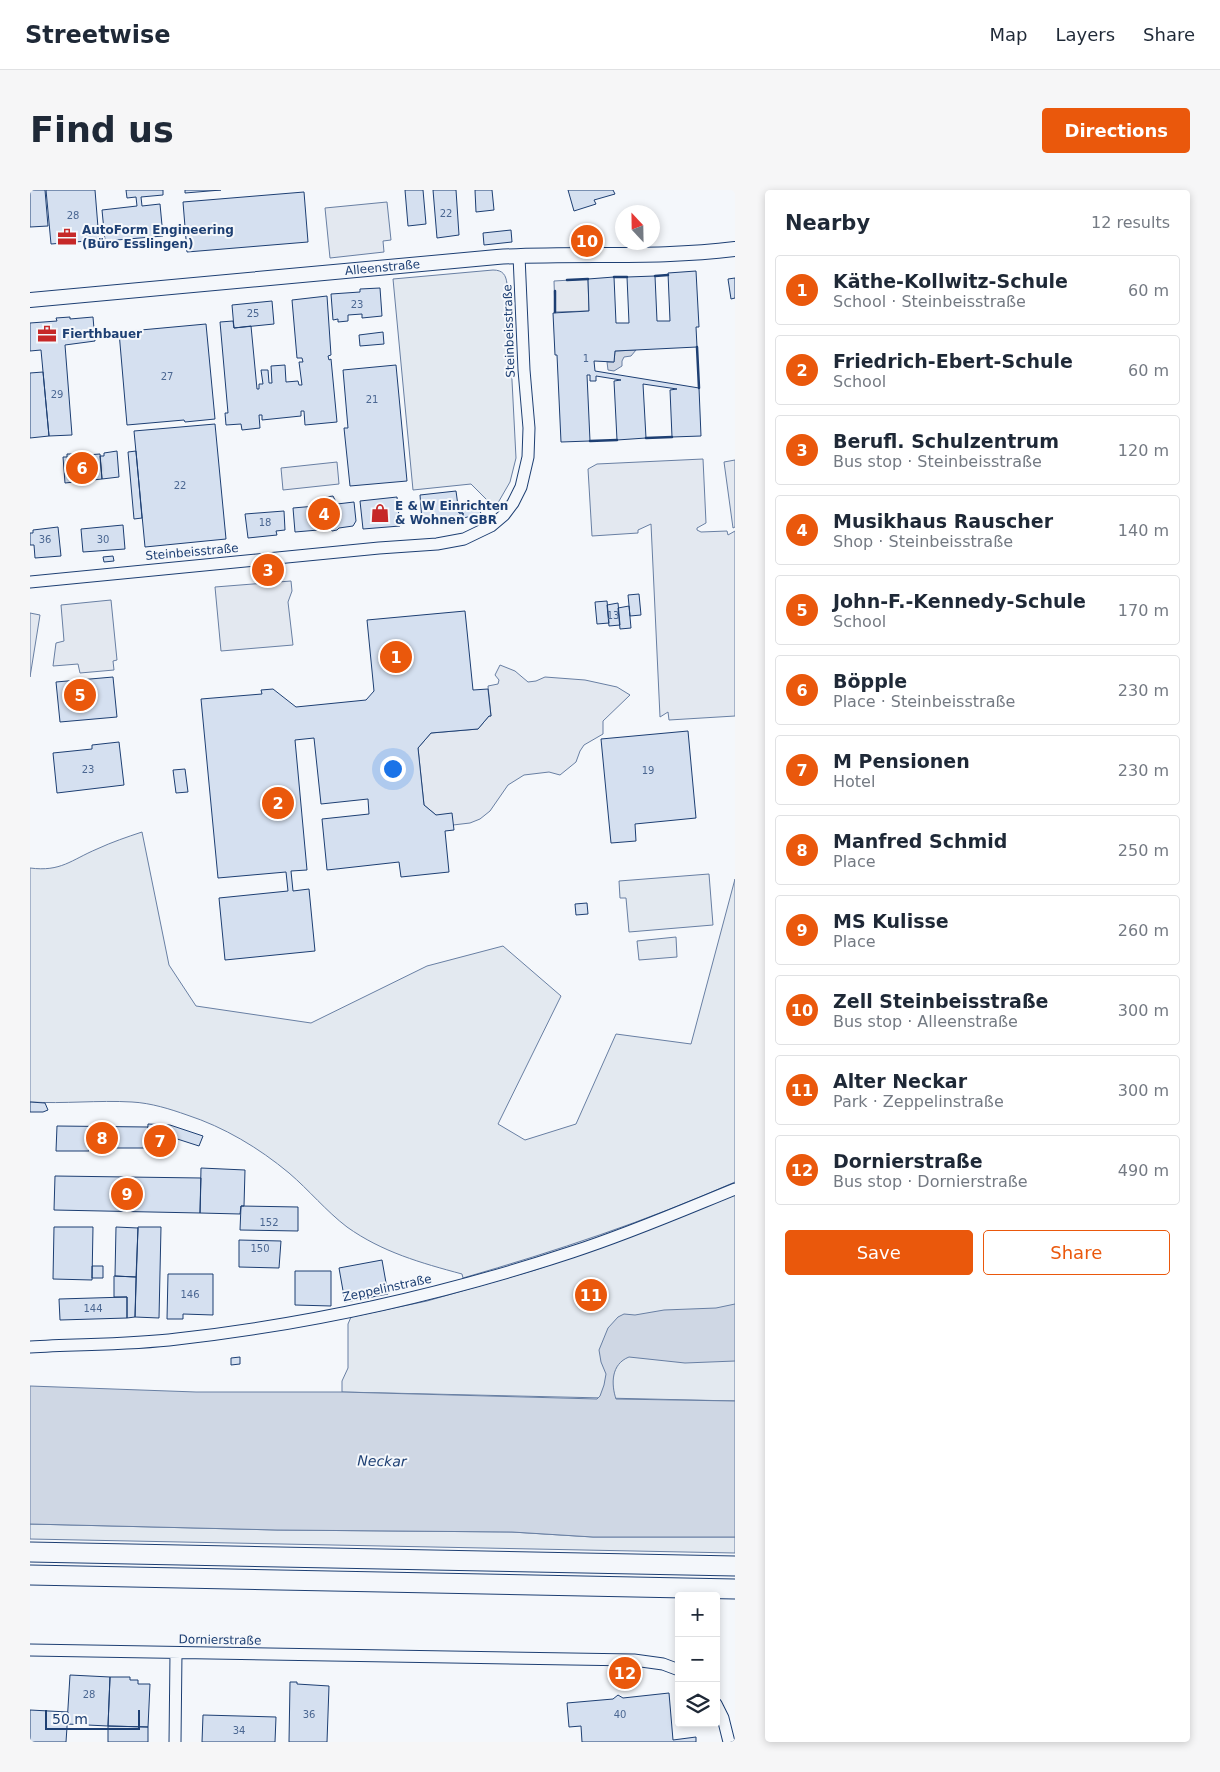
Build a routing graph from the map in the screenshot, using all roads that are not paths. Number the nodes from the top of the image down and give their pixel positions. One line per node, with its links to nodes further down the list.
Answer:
1 (735, 249): 2 (street, Alleenstraße)
2 (519, 256): 3 (street, Alleenstraße); 4 (street, Steinbeisstraße)
3 (30, 300)
4 (30, 582)
5 (735, 1189): 6 (street, Zeppelinstraße)
6 (30, 1346)
7 (30, 1552): 8 (highway)
8 (735, 1566)
9 (30, 1575): 10 (highway)
10 (735, 1589)
11 (30, 1650): 12 (street, Dornierstraße)
12 (176, 1653): 13 (street, Dornierstraße); 15 (street)
13 (675, 1669)
14 (720, 1712): 16 (street)
15 (175, 1742)
16 (729, 1742)

